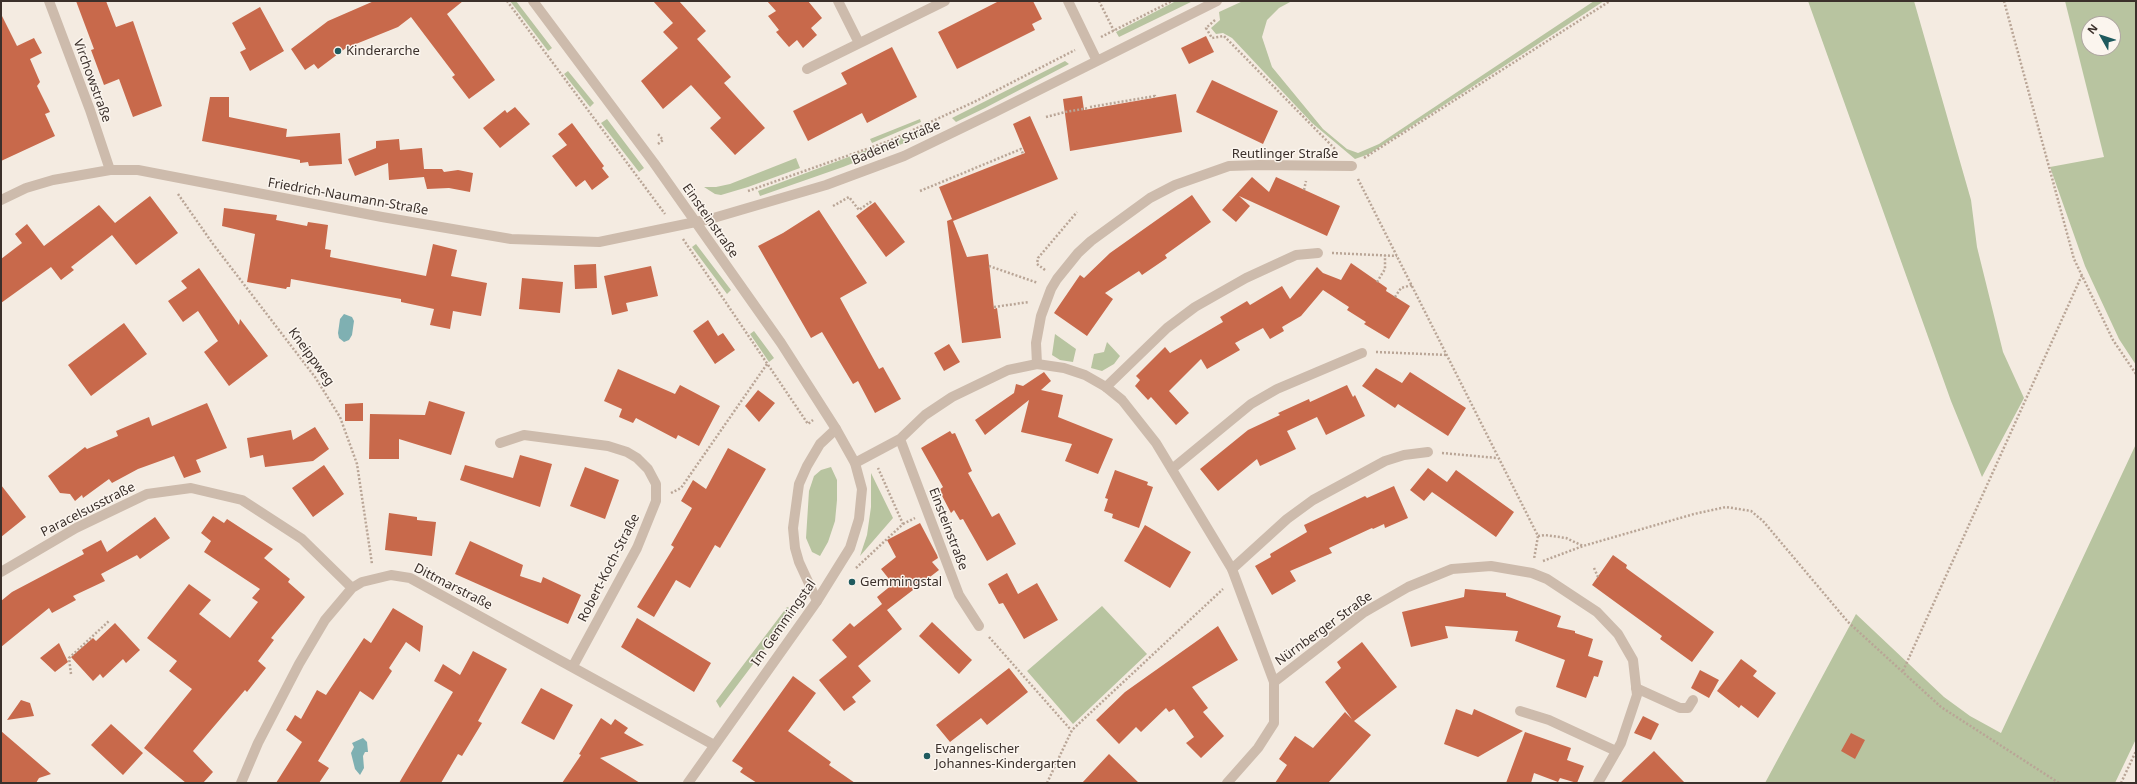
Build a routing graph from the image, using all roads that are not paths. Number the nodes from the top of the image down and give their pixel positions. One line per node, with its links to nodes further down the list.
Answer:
1 (49, 1): 11 (street, Virchowstraße)
2 (533, 1): 13 (street, Einsteinstraße)
3 (838, 1): 7 (street)
4 (945, 1): 7 (street)
5 (1068, 1): 8 (street)
6 (1217, 1): 8 (street, Badener Straße)
7 (860, 43): 9 (street)
8 (1097, 61): 13 (street, Badener Straße)
9 (807, 69)
10 (1356, 164): 16 (street, Reutlinger Straße)
11 (110, 170): 12 (street, Friedrich-Naumann-Straße); 13 (street, Friedrich-Naumann-Straße)
12 (1, 200)
13 (695, 223): 18 (street, Einsteinstraße)
14 (1318, 253): 17 (street)
15 (1362, 353): 23 (street)
16 (1038, 364): 17 (street); 19 (street)
17 (1106, 387): 23 (street)
18 (836, 429): 22 (street, Einsteinstraße); 27 (street)
19 (900, 439): 22 (street); 28 (street, Einsteinstraße)
20 (500, 443): 29 (street, Robert-Koch-Straße)
21 (1428, 452): 24 (street)
22 (855, 463): 27 (street, Im Gemmingstal)
23 (1172, 469): 24 (street)
24 (1232, 569): 30 (street)
25 (1, 572): 26 (street, Paracelsusstraße)
26 (352, 588): 29 (street, Dittmarstraße); 36 (street, Dittmarstraße)
27 (817, 600): 34 (street, Im Gemmingstal)
28 (979, 626)
29 (573, 666): 34 (street, Dittmarstraße)
30 (1274, 682): 31 (street, Nürnberger Straße); 38 (street, Nürnberger Straße)
31 (1636, 688): 32 (street); 35 (street, Nürnberger Straße)
32 (1693, 700)
33 (1520, 711): 35 (street)
34 (714, 745): 37 (street, Im Gemmingstal)
35 (1616, 751): 39 (street, Nürnberger Straße)
36 (241, 783)
37 (688, 783)
38 (1226, 783)
39 (1598, 783)

